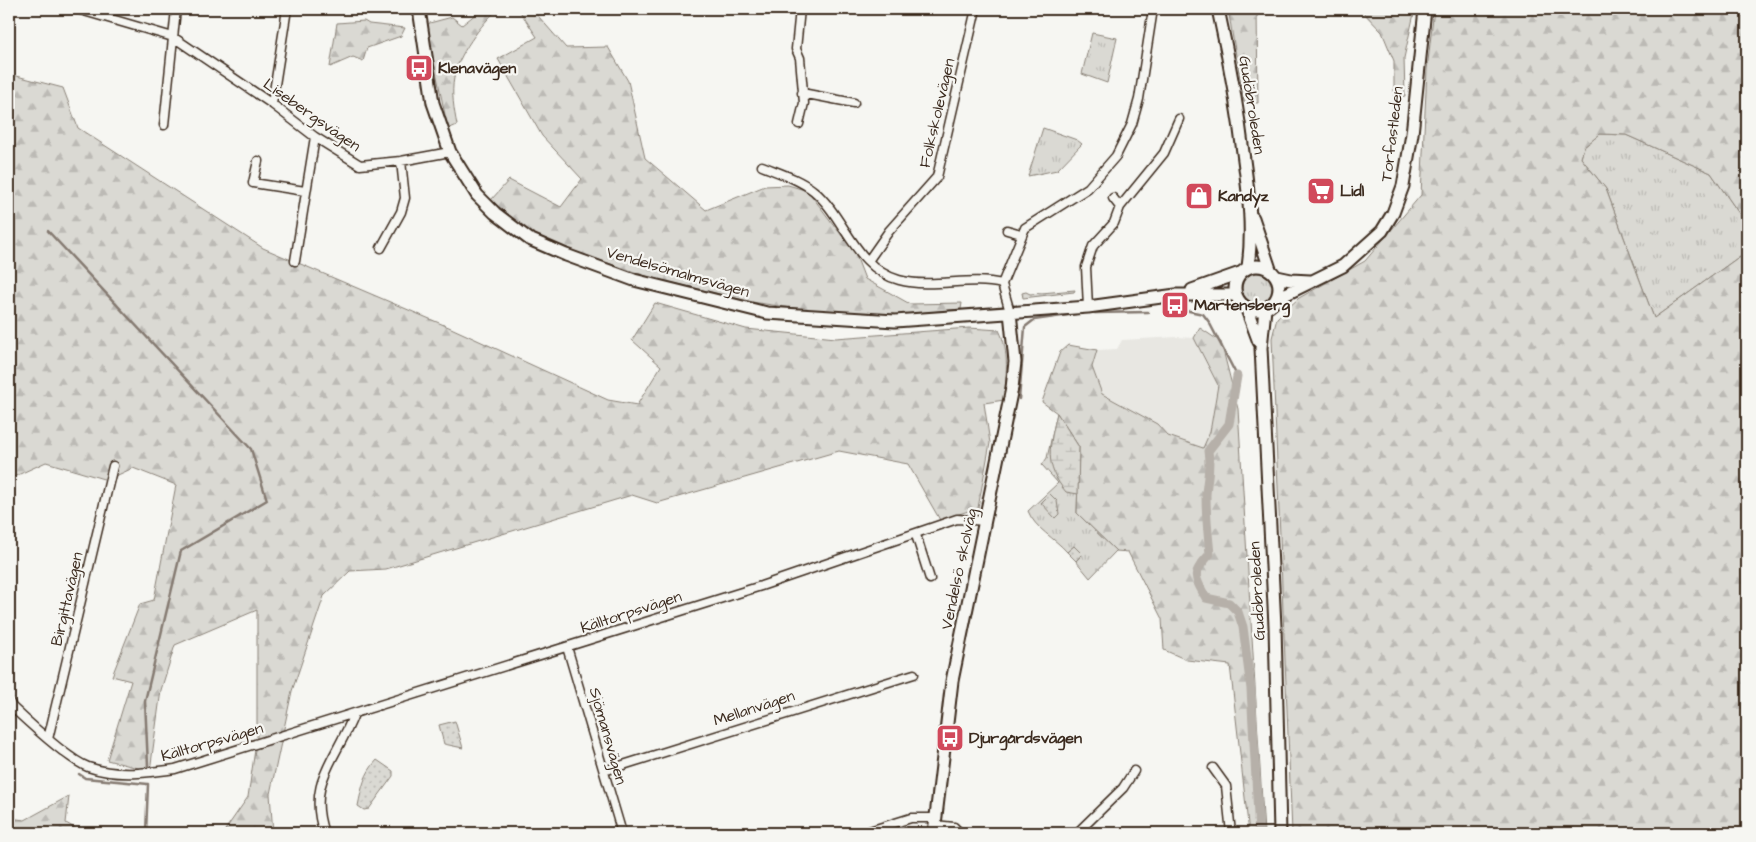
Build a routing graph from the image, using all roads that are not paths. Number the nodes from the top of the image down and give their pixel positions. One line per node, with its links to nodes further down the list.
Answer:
1 (77, 9): 10 (street, Lisebergsvägen)
2 (176, 9): 10 (street)
3 (287, 9): 13 (street)
4 (418, 9): 18 (street, Vendelsömalmsvägen)
5 (800, 9): 11 (street)
6 (976, 9): 30 (street, Folkskolevägen)
7 (1153, 9): 27 (street)
8 (1218, 9): 25 (street, Gudöbroleden)
9 (1425, 9): 33 (street, Torfastleden)
10 (173, 37): 13 (street, Lisebergsvägen); 16 (street)
11 (802, 92): 12 (street); 15 (street)
12 (854, 103)
13 (272, 104): 17 (street, Lisebergsvägen)
14 (1179, 119): 24 (street)
15 (799, 124)
16 (164, 125)
17 (315, 137): 20 (street, Lisebergsvägen); 22 (street)
18 (450, 152): 20 (street, Lisebergsvägen); 41 (street, Vendelsömalmsvägen)
19 (258, 161): 22 (street)
20 (401, 162): 28 (street)
21 (762, 166): 30 (street)
22 (305, 191): 29 (street)
23 (1114, 198): 24 (street)
24 (1120, 207): 38 (street)
25 (1250, 208): 31 (street, Gudöbroleden); 32 (street, Gudöbroleden)
26 (1008, 230): 27 (street)
27 (1021, 234): 34 (street)
28 (382, 248)
29 (295, 261)
30 (868, 261): 34 (street)
31 (1244, 270): 32 (street); 35 (street, Vendelsömalmsvägen); 36 (street)
32 (1273, 273): 33 (street, Torfastleden); 37 (street)
33 (1311, 281): 37 (street, Torfastleden)
34 (1002, 284): 41 (street)
35 (1176, 295): 36 (street, Vendelsömalmsvägen); 38 (street, Vendelsömalmsvägen)
36 (1236, 295): 39 (street)
37 (1276, 299): 40 (street)
38 (1088, 307): 41 (street, Vendelsömalmsvägen)
39 (1246, 307): 40 (street); 42 (street, Gudöbroleden)
40 (1265, 309): 42 (street, Gudöbroleden)
41 (1010, 312): 44 (street, Vendelsö skolväg)
42 (1261, 348): 62 (street, Gudöbroleden)
43 (112, 466): 51 (street, Birgittavägen)
44 (986, 521): 45 (street, Källtorpsvägen); 55 (street, Vendelsö skolväg)
45 (916, 535): 46 (street); 47 (street, Källtorpsvägen)
46 (930, 579)
47 (567, 647): 50 (street, Källtorpsvägen); 53 (street, Sjömansvägen)
48 (914, 674): 53 (street, Mellanvägen)
49 (9, 702): 51 (street, Källtorpsvägen)
50 (354, 714): 51 (street, Källtorpsvägen); 56 (street)
51 (48, 739)
52 (1213, 768): 61 (street)
53 (604, 771): 57 (street, Sjömansvägen)
54 (1134, 771): 60 (street)
55 (935, 825): 58 (street); 59 (street)
56 (324, 833)
57 (622, 833)
58 (863, 833)
59 (960, 833)
60 (1077, 833)
61 (1231, 833)
62 (1280, 833)

